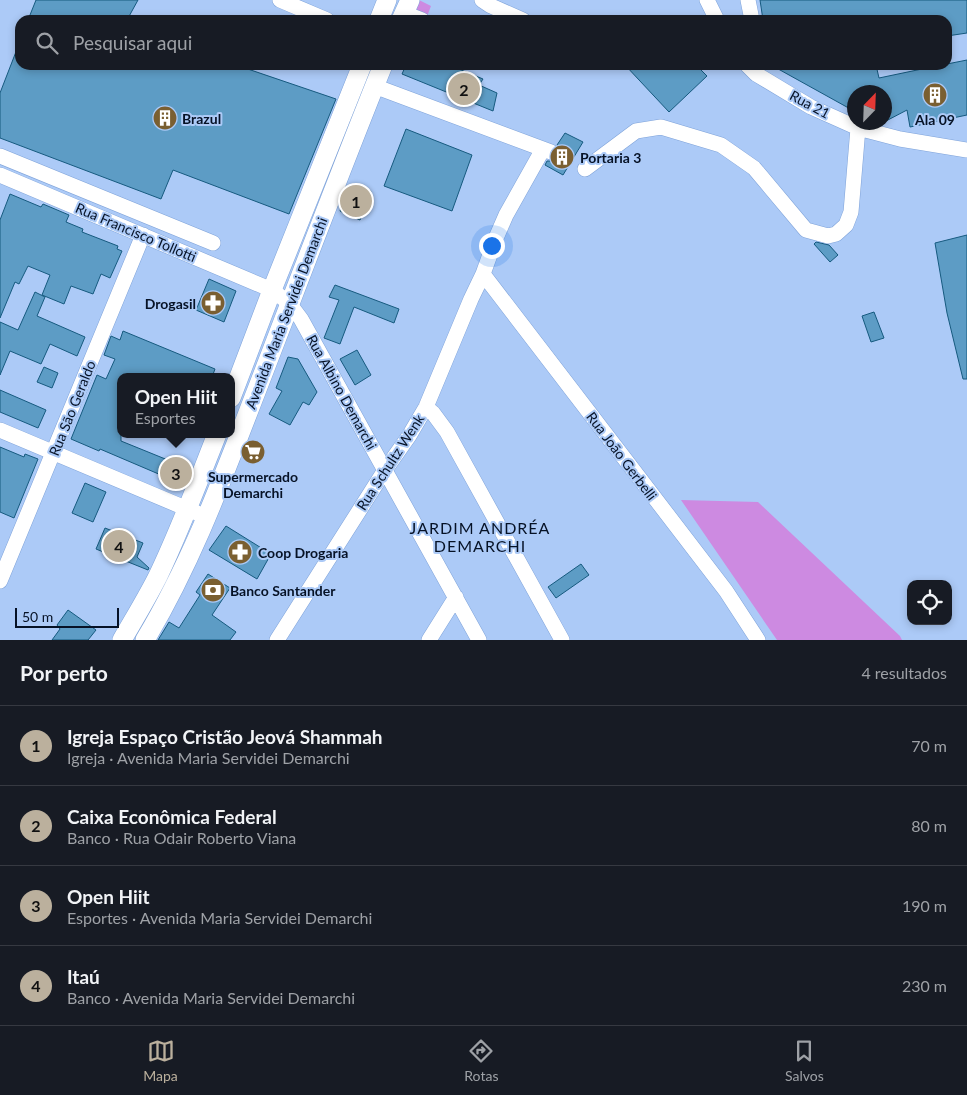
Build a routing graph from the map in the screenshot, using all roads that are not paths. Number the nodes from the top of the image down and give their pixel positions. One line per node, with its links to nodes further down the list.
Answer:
1 (280, 0): 6 (street)
2 (387, 0): 7 (main road)
3 (482, 0): 8 (street)
4 (707, 0): 9 (street)
5 (748, 0): 10 (street)
6 (315, 15)
7 (381, 15)
8 (511, 15)
9 (714, 15)
10 (751, 15)
11 (360, 70): 25 (main road, Avenida Maria Servidei Demarchi)
12 (381, 70): 14 (main road, Avenida Maria Servidei Demarchi)
13 (756, 70): 15 (street, Rua 21)
14 (374, 86): 24 (street, Rua Schultz Wenk); 26 (main road, Avenida Maria Servidei Demarchi)
15 (847, 123)
16 (858, 130): 20 (street)
17 (865, 130): 18 (street, Rua 21)
18 (967, 150)
19 (0, 156): 23 (street)
20 (585, 169)
21 (0, 175): 22 (street, Rua Francisco Tollotti)
22 (143, 235): 25 (street, Rua Francisco Tollotti); 31 (street, Rua São Geraldo)
23 (213, 244)
24 (483, 274): 28 (street, Rua Schultz Wenk); 43 (street, Rua João Gerbelli)
25 (272, 290): 26 (street, Rua Francisco Tollotti); 27 (main road, Avenida Maria Servidei Demarchi)
26 (289, 302): 32 (street, Rua Albino Demarchi); 34 (main road, Avenida Maria Servidei Demarchi)
27 (235, 387)
28 (426, 407): 32 (street, Rua Schultz Wenk); 42 (street)
29 (0, 430): 31 (street)
30 (215, 438): 33 (main road)
31 (54, 452): 33 (street); 35 (street, Rua São Geraldo)
32 (385, 470): 36 (street, Rua Albino Demarchi); 39 (street, Rua Schultz Wenk)
33 (188, 508): 34 (street); 37 (main road)
34 (207, 517): 38 (main road, Avenida Maria Servidei Demarchi)
35 (0, 581)
36 (456, 597): 40 (street); 41 (street, Rua Albino Demarchi)
37 (122, 640)
38 (145, 640)
39 (276, 640)
40 (429, 640)
41 (479, 640)
42 (562, 640)
43 (758, 640)

